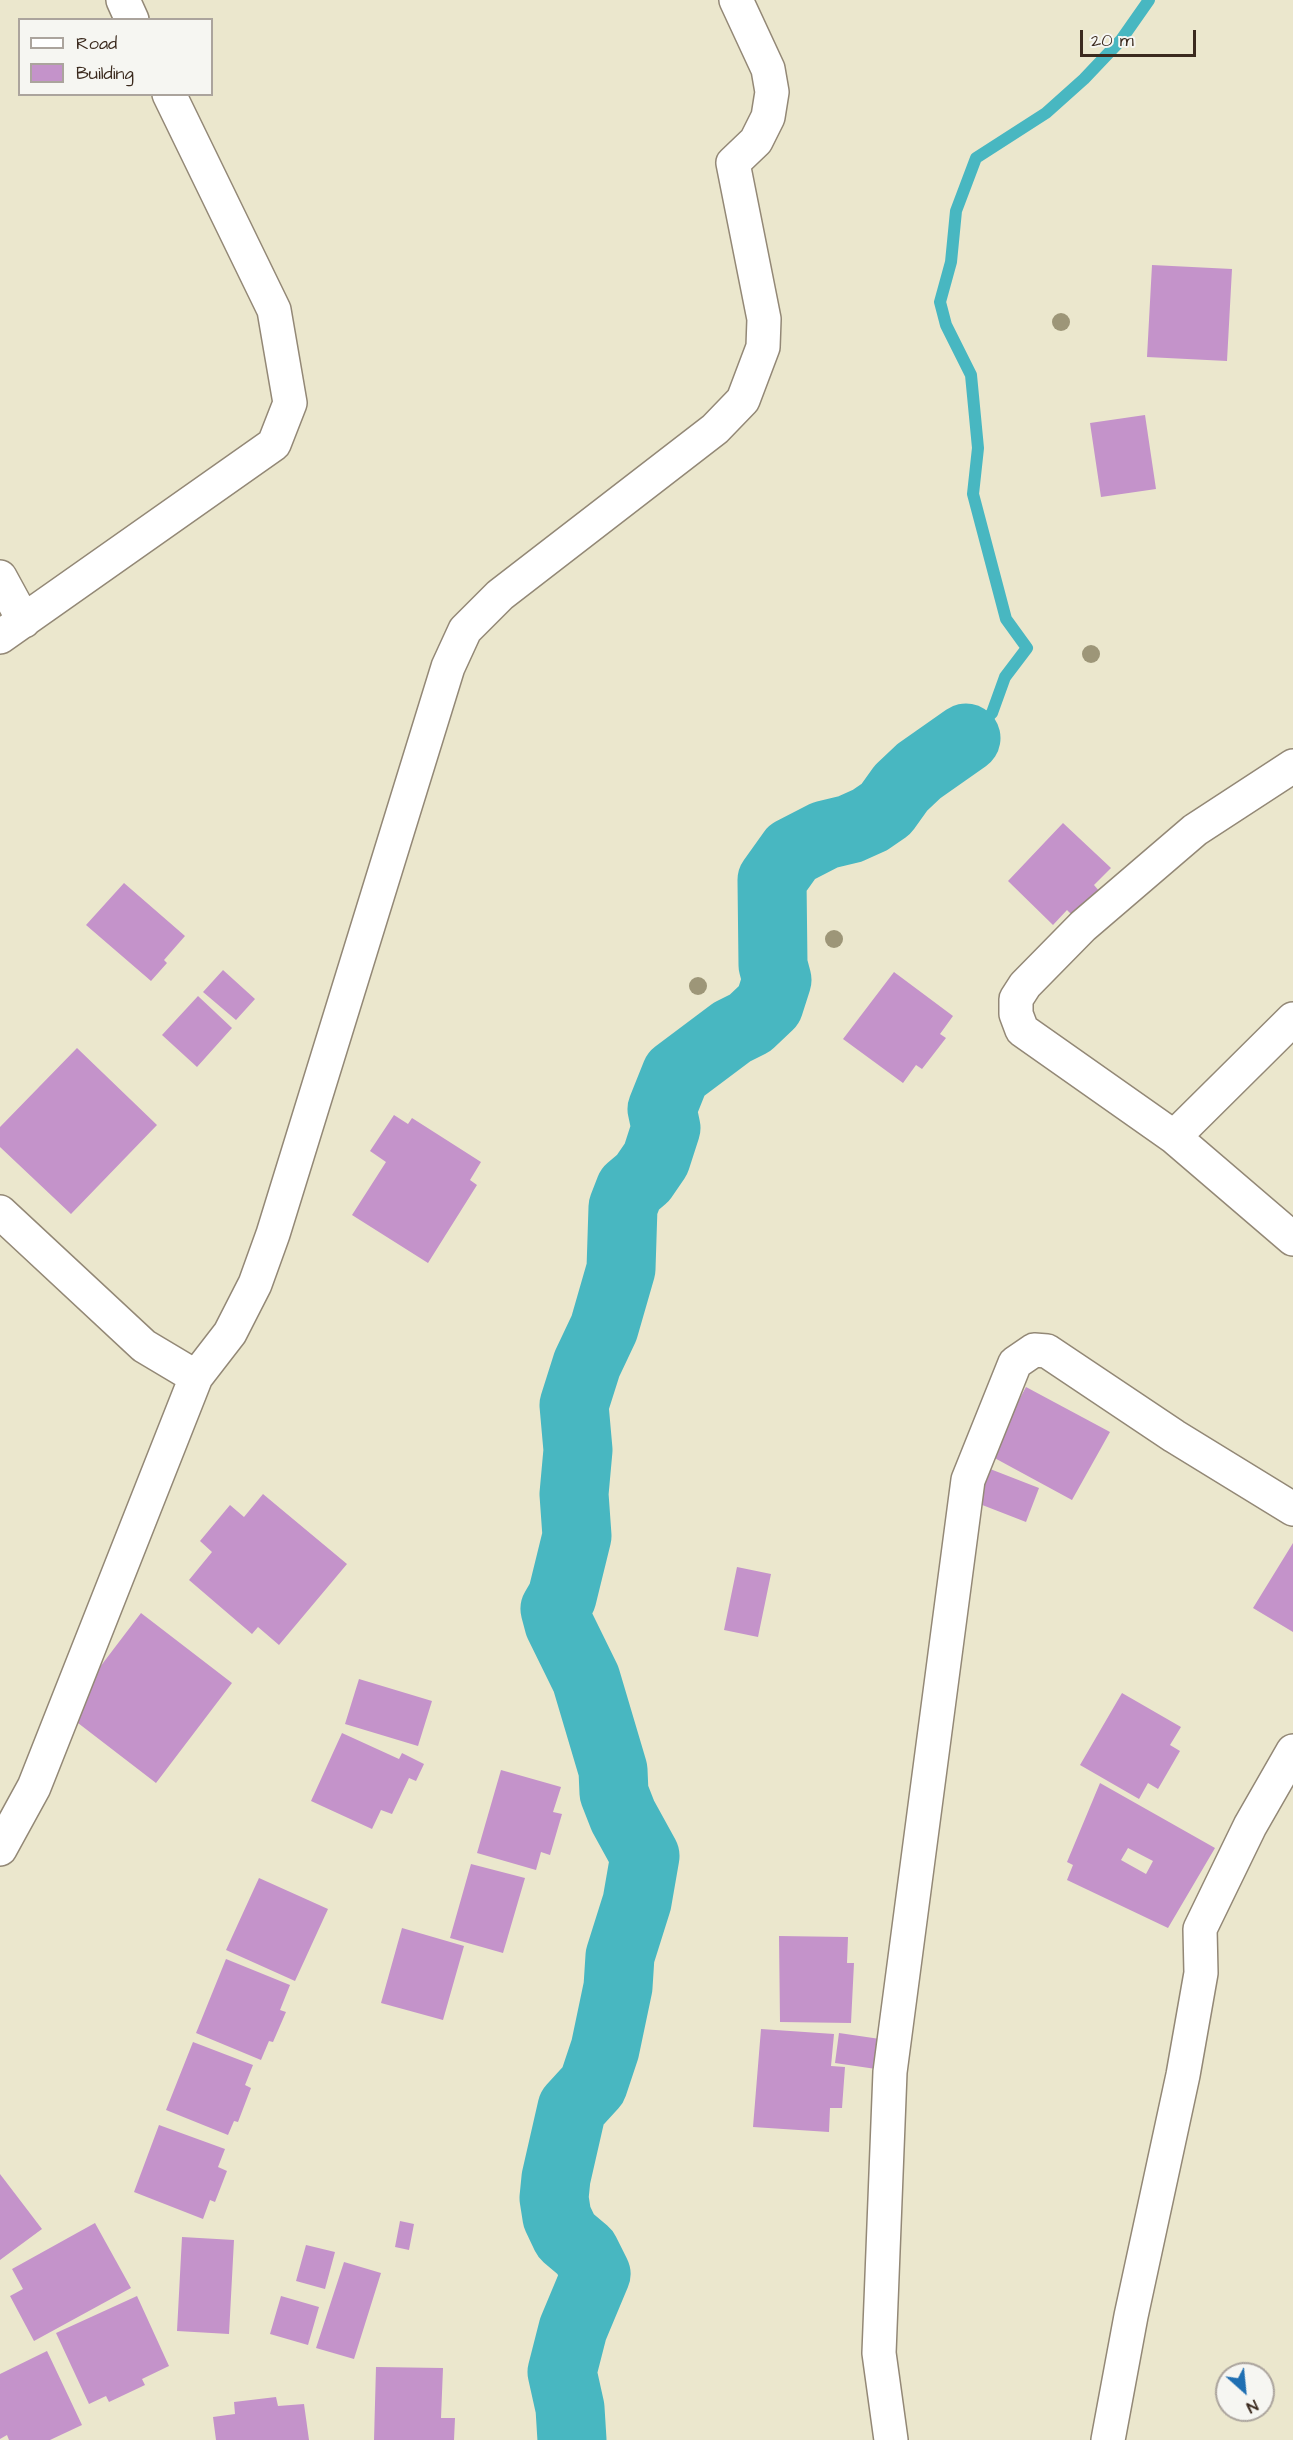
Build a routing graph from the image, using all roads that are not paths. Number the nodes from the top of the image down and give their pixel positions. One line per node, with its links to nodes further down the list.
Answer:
1 (123, 0): 3 (street)
2 (736, 0): 12 (street)
3 (131, 18)
4 (170, 96): 6 (street)
5 (0, 576): 6 (street)
6 (12, 629)
7 (1293, 766): 9 (street)
8 (1293, 1019): 9 (street)
9 (1174, 1137): 11 (street)
10 (0, 1212): 12 (street)
11 (1293, 1239)
12 (196, 1377): 15 (street)
13 (1293, 1509): 16 (street)
14 (1293, 1751): 17 (street)
15 (0, 1849)
16 (891, 2440)
17 (1108, 2440)

